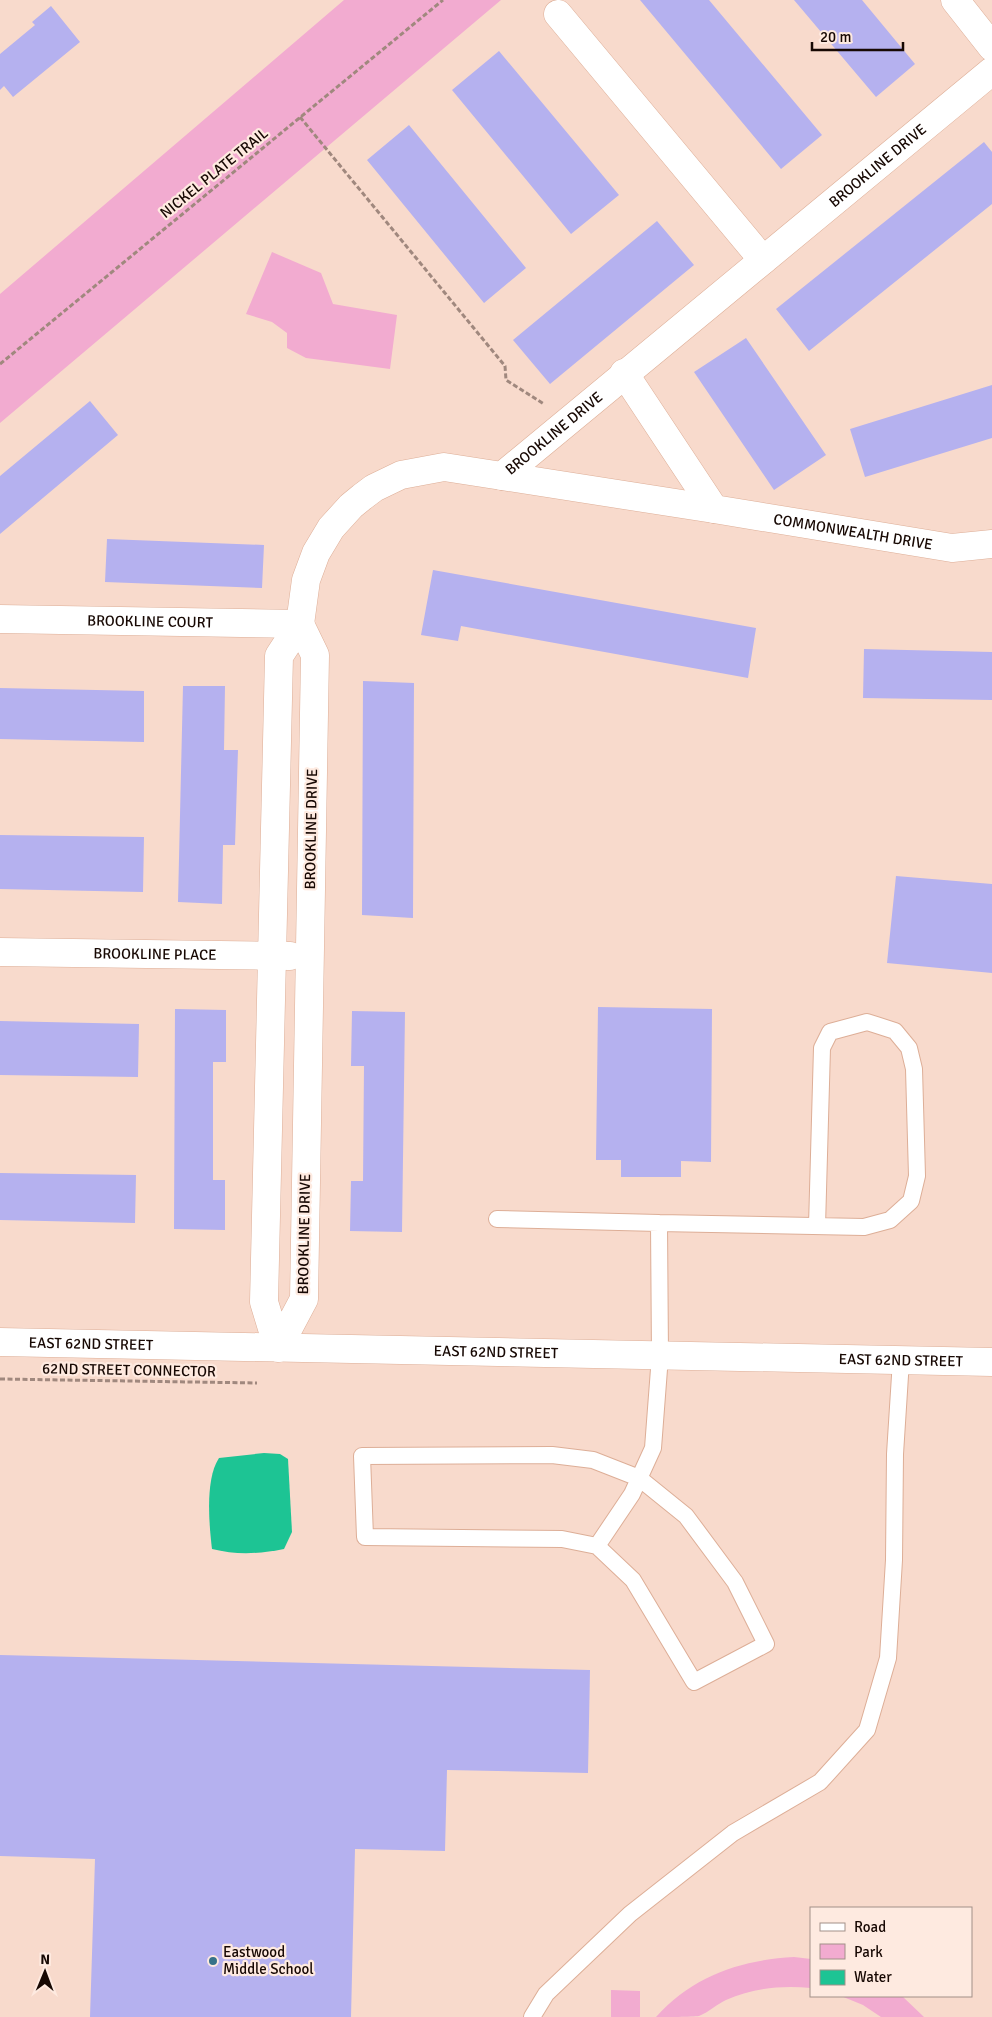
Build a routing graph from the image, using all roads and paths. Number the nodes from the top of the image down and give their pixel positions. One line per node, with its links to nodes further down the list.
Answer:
1 (443, 0): 6 (path, NICKEL PLATE TRAIL)
2 (955, 0): 4 (street)
3 (558, 14): 7 (street)
4 (992, 47)
5 (992, 71): 7 (street, BROOKLINE DRIVE)
6 (300, 117): 8 (path, NICKEL PLATE TRAIL); 10 (path)
7 (763, 260): 9 (street, BROOKLINE DRIVE)
8 (0, 364)
9 (624, 373): 10 (street, BROOKLINE DRIVE); 12 (street)
10 (568, 420): 11 (street, BROOKLINE DRIVE)
11 (502, 476): 12 (street, COMMONWEALTH DRIVE); 15 (street, BROOKLINE DRIVE)
12 (714, 509): 13 (street, COMMONWEALTH DRIVE)
13 (992, 544)
14 (0, 619): 15 (street, BROOKLINE COURT)
15 (300, 624): 17 (street, BROOKLINE DRIVE); 18 (street, BROOKLINE DRIVE)
16 (0, 952): 17 (street, BROOKLINE PLACE)
17 (272, 956): 18 (street, BROOKLINE PLACE); 23 (street, BROOKLINE DRIVE)
18 (309, 956): 23 (street, BROOKLINE DRIVE)
19 (497, 1219): 20 (lane)
20 (659, 1223): 21 (lane); 24 (lane)
21 (817, 1226): 21 (lane)
22 (0, 1342): 23 (street, EAST 62ND STREET)
23 (278, 1348): 24 (street, EAST 62ND STREET)
24 (660, 1356): 25 (street, EAST 62ND STREET); 29 (lane)
25 (901, 1360): 26 (street, EAST 62ND STREET); 31 (lane)
26 (992, 1362)
27 (0, 1379): 28 (path, 62ND STREET CONNECTOR)
28 (257, 1383)
29 (639, 1478): 30 (lane); 30 (lane); 30 (lane)
30 (598, 1546)
31 (532, 2017)

